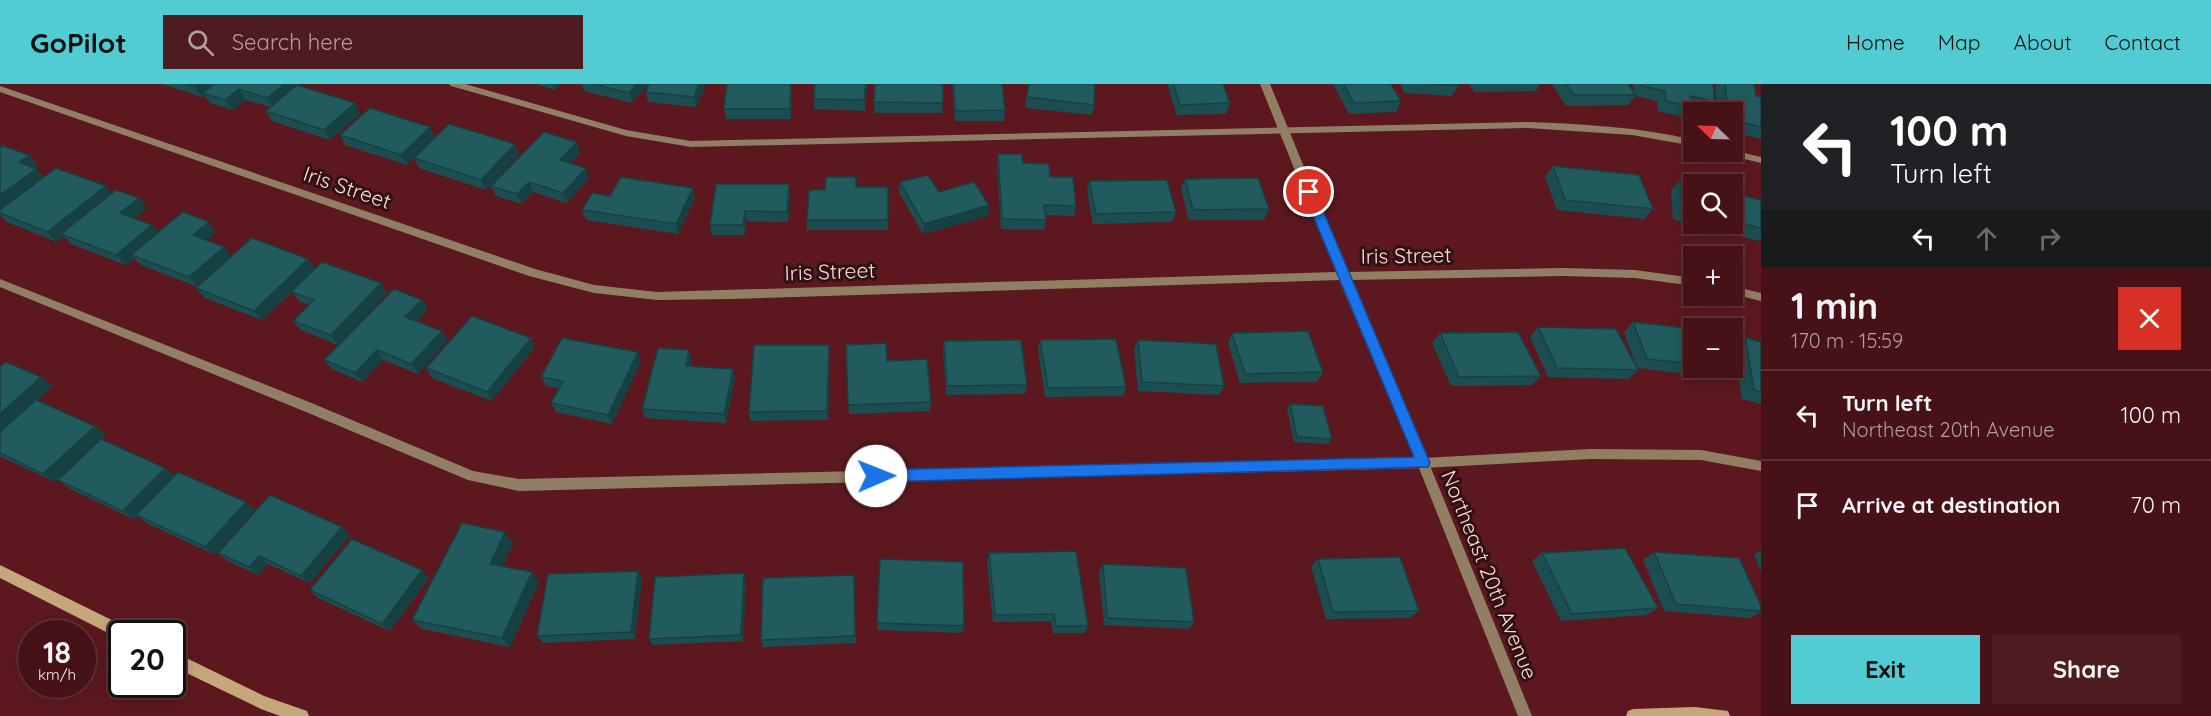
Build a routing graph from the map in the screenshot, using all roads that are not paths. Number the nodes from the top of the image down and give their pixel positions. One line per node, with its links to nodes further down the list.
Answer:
1 (454, 84): 4 (street)
2 (1265, 84): 4 (street, Northeast 20th Avenue)
3 (0, 89): 8 (street, Iris Street)
4 (1284, 130): 5 (street); 8 (street, Northeast 20th Avenue)
5 (1683, 140)
6 (1743, 156): 7 (street)
7 (1761, 160)
8 (1343, 276): 9 (street, Iris Street); 13 (street, Northeast 20th Avenue)
9 (1683, 281)
10 (0, 283): 13 (street)
11 (1743, 293): 12 (street)
12 (1761, 297)
13 (1423, 463): 14 (street); 19 (street, Northeast 20th Avenue)
14 (1761, 465)
15 (0, 571): 16 (street)
16 (108, 625)
17 (186, 665): 18 (street)
18 (302, 716)
19 (1525, 716)
20 (1633, 716): 21 (street)
21 (1723, 716)

